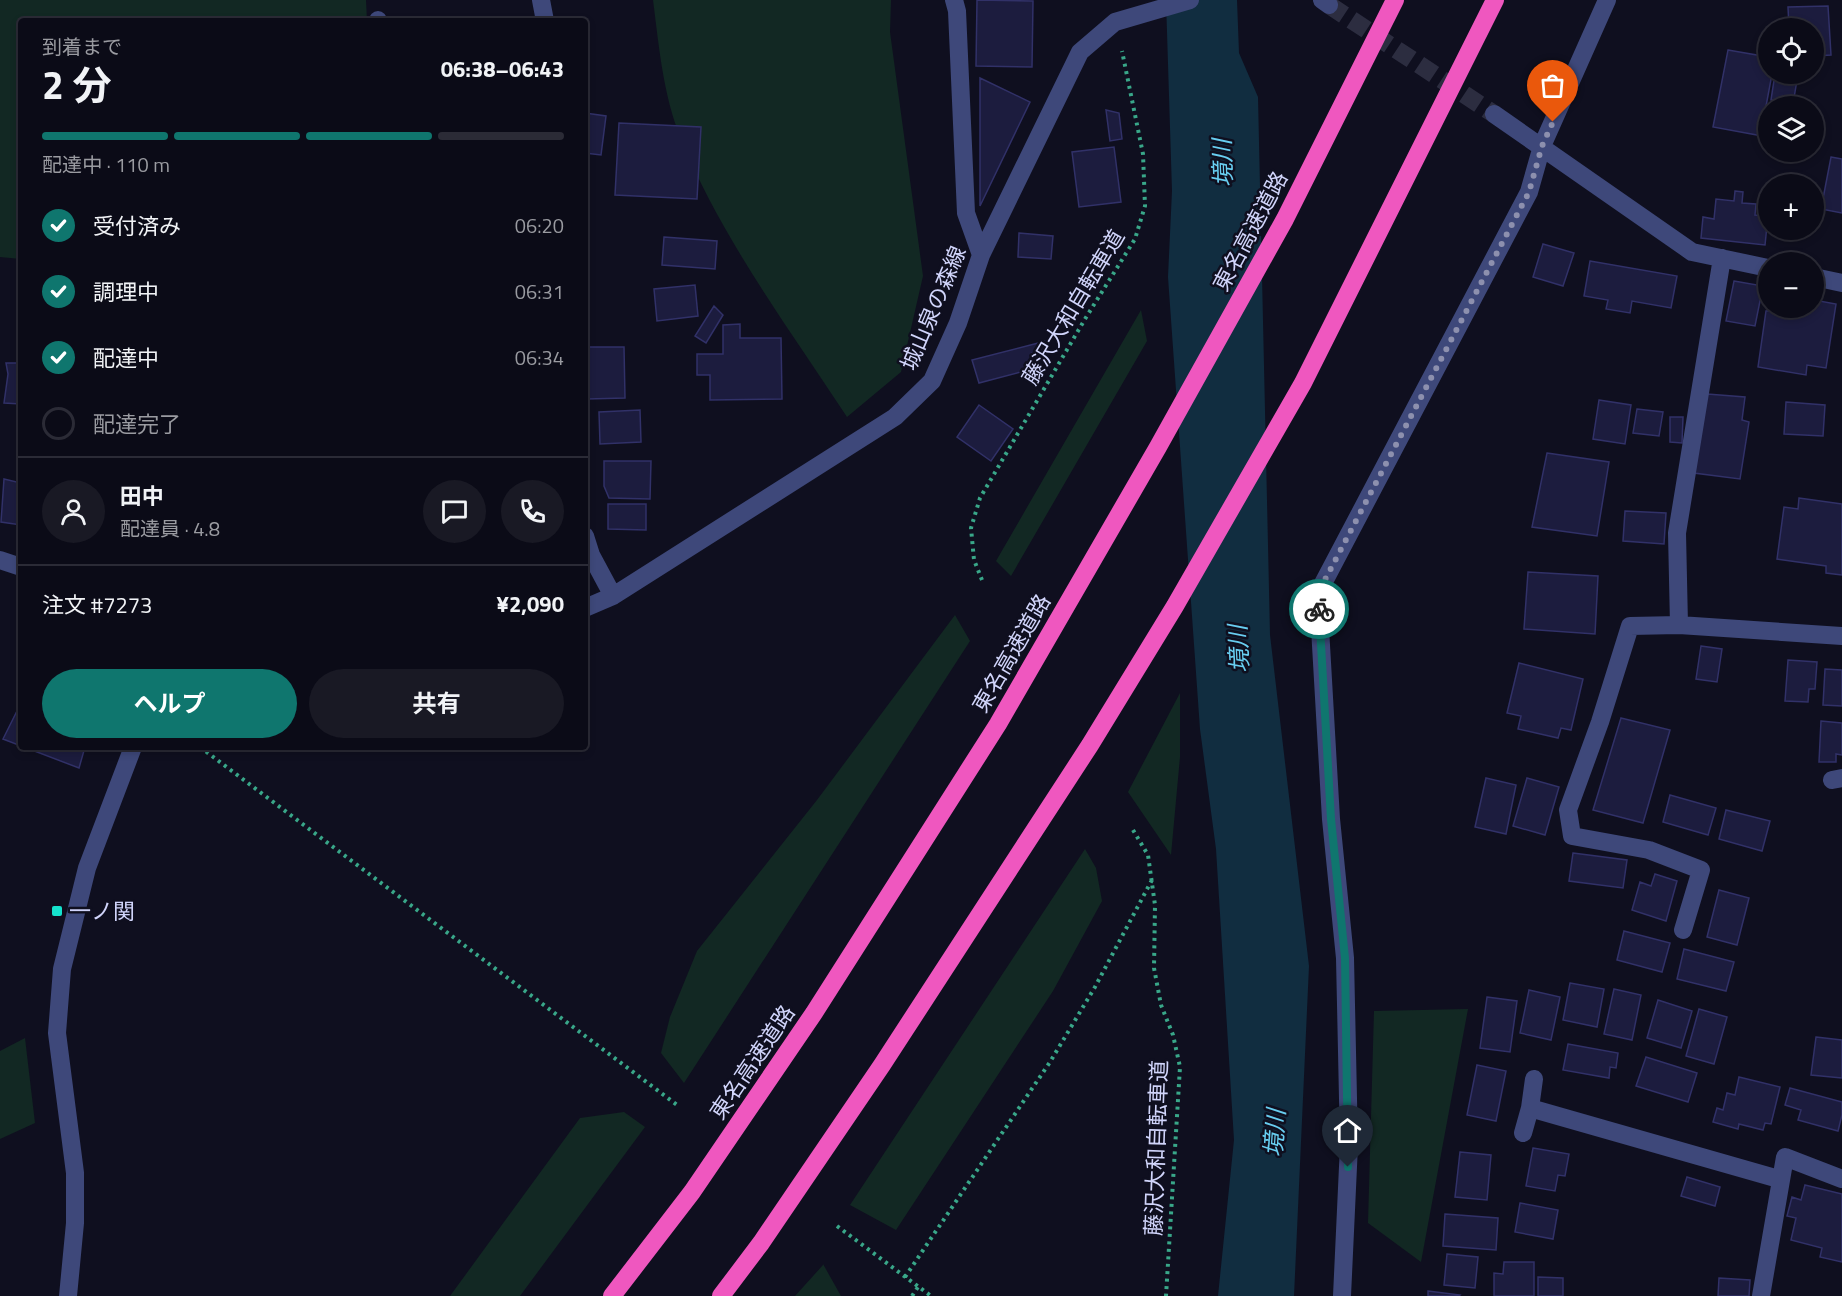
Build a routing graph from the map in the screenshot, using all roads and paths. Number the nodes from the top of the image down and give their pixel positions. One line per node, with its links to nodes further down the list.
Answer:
1 (541, 0): 7 (street)
2 (954, 0): 11 (street)
3 (1190, 0): 8 (street)
4 (1395, 0): 39 (highway, 東名高速道路)
5 (1495, 0): 40 (highway)
6 (1607, 0): 10 (street)
7 (544, 18)
8 (1115, 22): 11 (street, 城山泉の森線); 19 (path, 藤沢大和自転車道)
9 (1494, 114): 10 (street)
10 (1542, 146): 12 (street); 44 (street)
11 (981, 255): 20 (street, 城山泉の森線)
12 (1722, 258): 13 (street); 22 (street)
13 (1758, 266)
14 (1824, 279): 15 (street)
15 (1842, 283)
16 (588, 546): 20 (street)
17 (0, 560): 18 (street)
18 (18, 566)
19 (982, 580)
20 (613, 596): 21 (street, 城山泉の森線)
21 (588, 607)
22 (1679, 625): 23 (street); 28 (street)
23 (1842, 636)
24 (132, 750): 38 (street)
25 (204, 750): 30 (path)
26 (1133, 830): 27 (path, 藤沢大和自転車道)
27 (1153, 877): 36 (path); 43 (path, 藤沢大和自転車道)
28 (1683, 930)
29 (1534, 1079): 31 (street)
30 (677, 1105)
31 (1530, 1108): 32 (street); 33 (street)
32 (1523, 1133)
33 (1779, 1179): 34 (street); 45 (street)
34 (1842, 1179)
35 (837, 1226): 36 (path)
36 (905, 1277): 37 (path)
37 (918, 1287): 41 (path); 42 (path)
38 (68, 1296)
39 (612, 1296)
40 (720, 1296)
41 (912, 1296)
42 (931, 1296)
43 (1166, 1296)
44 (1342, 1296)
45 (1761, 1296)

